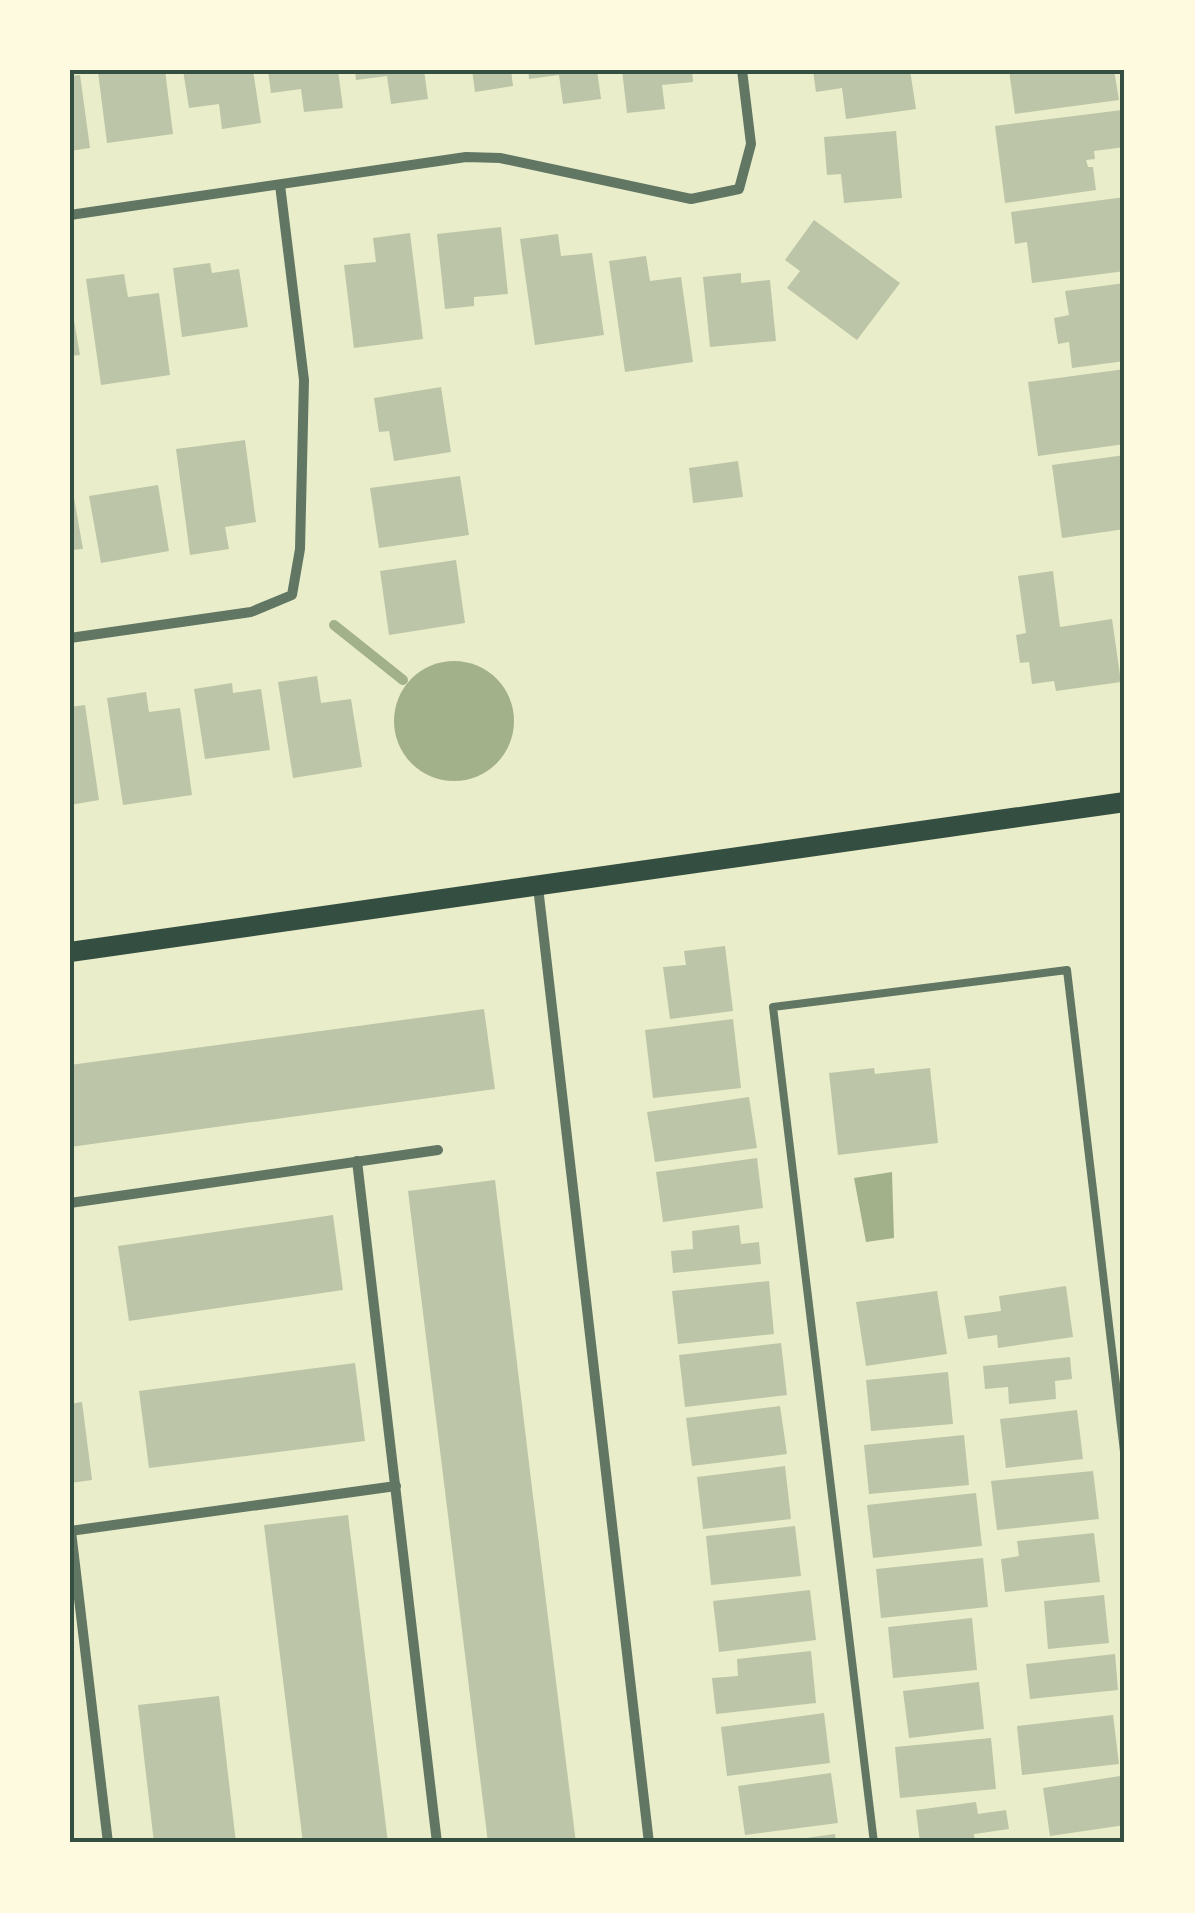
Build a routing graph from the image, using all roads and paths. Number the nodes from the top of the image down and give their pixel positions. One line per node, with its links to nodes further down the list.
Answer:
1 (742, 70): 2 (street)
2 (280, 185): 3 (street); 4 (street)
3 (70, 215)
4 (70, 638)
5 (1125, 802): 6 (main road)
6 (538, 888): 7 (main road); 16 (street)
7 (70, 952)
8 (438, 1150): 9 (street)
9 (357, 1161): 10 (street); 12 (street)
10 (70, 1202)
11 (1125, 1460): 17 (lane)
12 (396, 1486): 13 (street); 15 (street)
13 (70, 1531): 14 (street)
14 (108, 1843)
15 (437, 1843)
16 (649, 1843)
17 (874, 1843)

